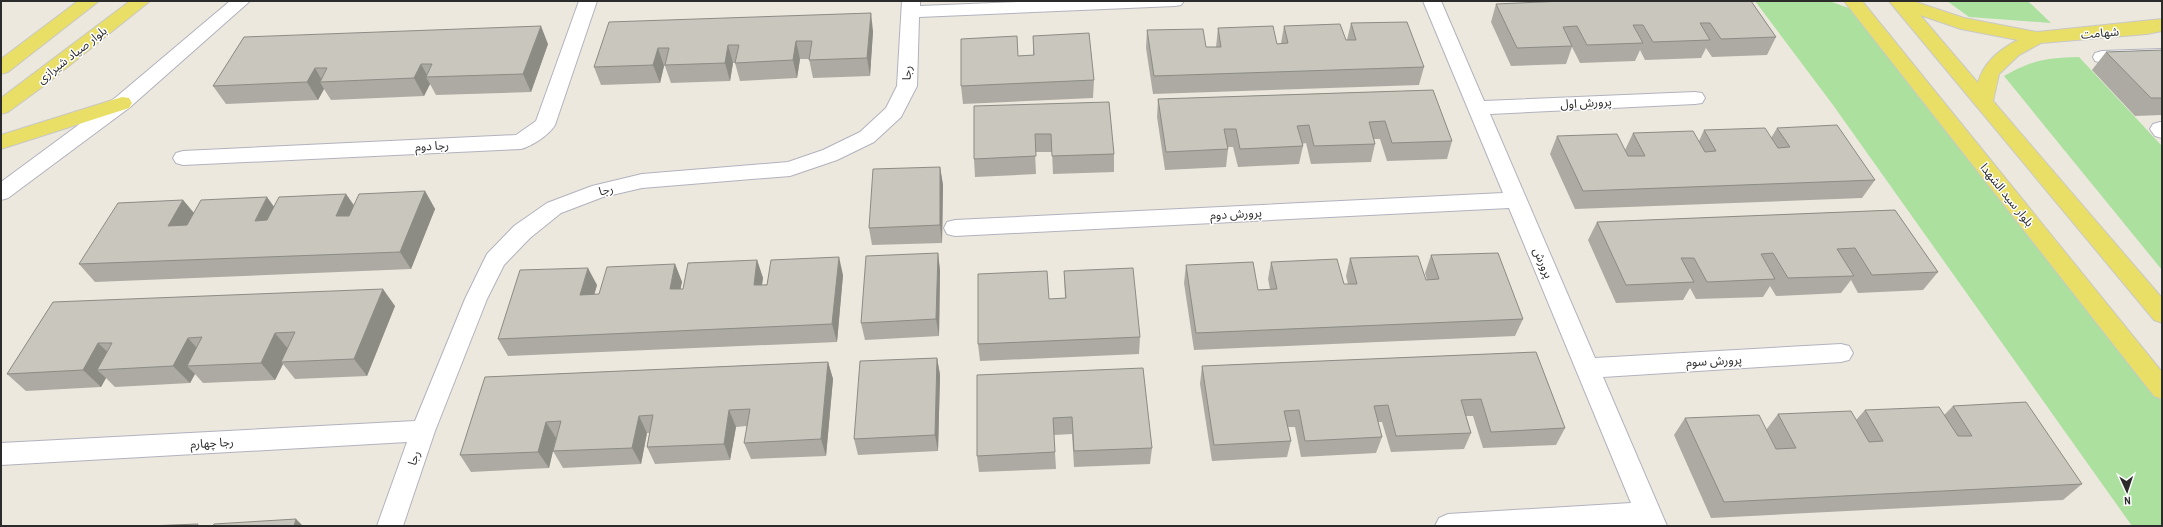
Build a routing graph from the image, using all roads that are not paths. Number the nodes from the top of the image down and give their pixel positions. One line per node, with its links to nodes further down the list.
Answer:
1 (90, 1): 14 (main road)
2 (141, 1): 18 (main road, بلوار صیاد شیرازی)
3 (242, 1): 17 (street)
4 (588, 1): 21 (street, رجا دوم)
5 (1175, 1): 9 (street)
6 (1432, 1): 19 (street, پرورش)
7 (1851, 2): 28 (main road, بلوار سید الشهدا)
8 (1899, 2): 11 (main road); 16 (main road)
9 (910, 7): 29 (street, رجا)
10 (2162, 25): 11 (main road, شهامت)
11 (2037, 38): 16 (main road)
12 (2162, 55): 13 (street)
13 (2102, 57)
14 (1, 68)
15 (1695, 98): 19 (street, پرورش اول)
16 (1984, 100): 25 (main road)
17 (122, 103): 20 (main road); 22 (street)
18 (1, 107)
19 (1477, 108): 23 (street, پرورش)
20 (1, 142)
21 (183, 158)
22 (1, 193)
23 (1516, 200): 24 (street, پرورش دوم); 27 (street, پرورش)
24 (955, 228)
25 (2162, 314)
26 (1841, 353): 27 (street, پرورش سوم)
27 (1587, 368): 31 (street, پرورش)
28 (2162, 389)
29 (423, 431): 30 (street, رجا چهارم); 32 (street, رجا)
30 (1, 454)
31 (1651, 520): 33 (street)
32 (390, 526)
33 (1448, 526)

